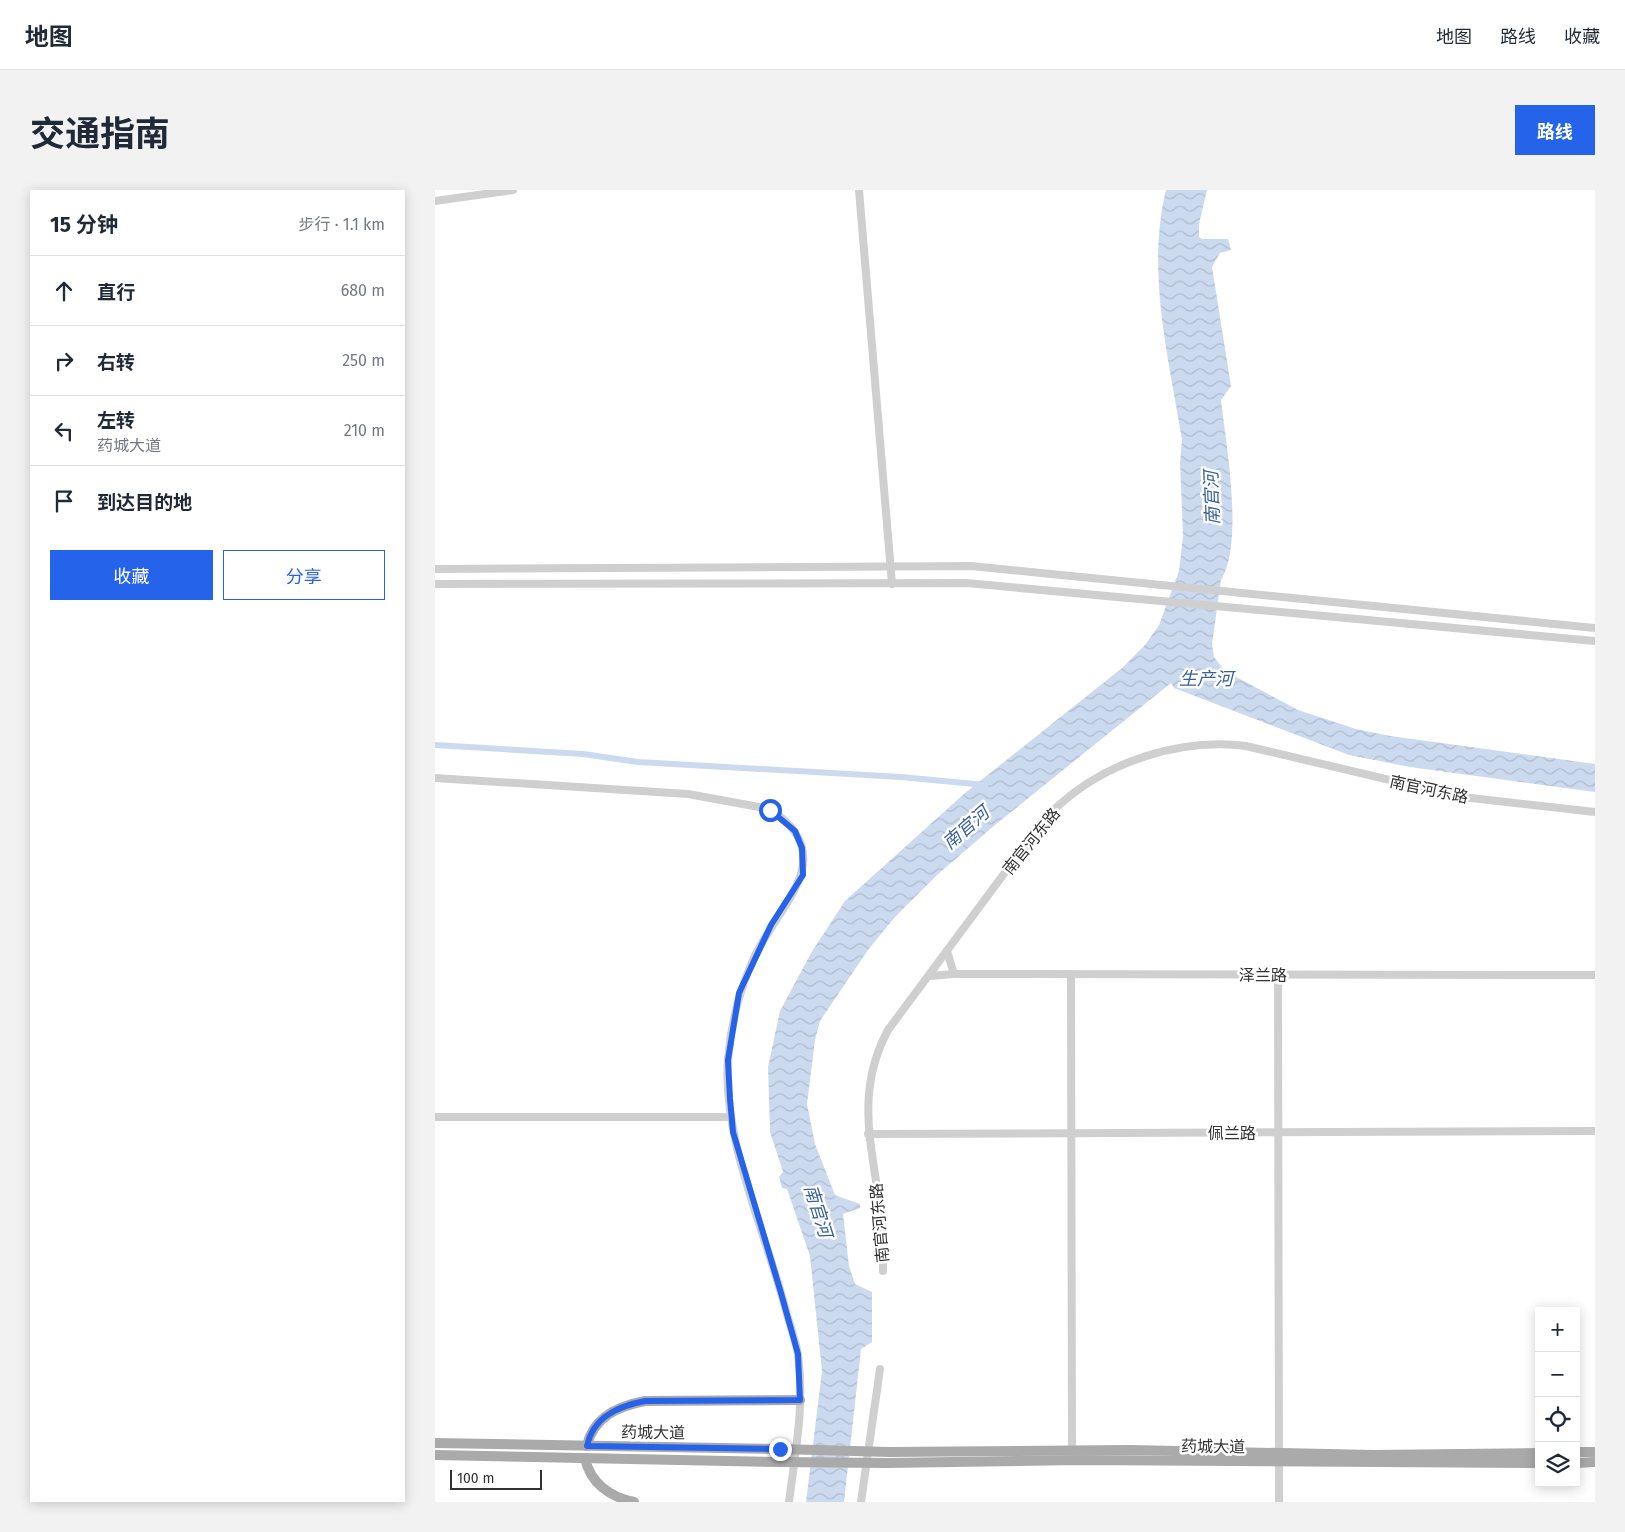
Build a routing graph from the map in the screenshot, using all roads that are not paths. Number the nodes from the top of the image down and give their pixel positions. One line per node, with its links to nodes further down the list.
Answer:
1 (513, 190): 3 (street)
2 (859, 190): 4 (street)
3 (435, 201)
4 (891, 566): 5 (street); 7 (street); 8 (street)
5 (435, 569)
6 (435, 584): 7 (street)
7 (892, 584): 9 (street)
8 (1595, 628)
9 (1595, 641)
10 (435, 778): 19 (street)
11 (1595, 812): 12 (street, 南官河东路)
12 (947, 951): 13 (street); 17 (street, 南官河东路)
13 (954, 974): 14 (street, 泽兰路); 17 (street, 泽兰路)
14 (1071, 974): 15 (street, 泽兰路); 23 (street)
15 (1279, 975): 16 (street, 泽兰路); 21 (street)
16 (1595, 975)
17 (930, 976): 22 (street, 南官河东路)
18 (435, 1117): 19 (street)
19 (731, 1117): 26 (street)
20 (1595, 1131): 21 (street, 佩兰路)
21 (1279, 1133): 23 (street, 佩兰路); 34 (street)
22 (869, 1134): 23 (street, 佩兰路); 24 (street, 南官河东路)
23 (1071, 1134): 29 (street)
24 (883, 1271)
25 (880, 1369): 42 (street)
26 (800, 1400): 28 (main road); 41 (street)
27 (435, 1443): 28 (main road, 药城大道)
28 (587, 1446): 36 (main road, 药城大道, bridge)
29 (1072, 1450): 34 (main road, 药城大道); 36 (main road, 药城大道)
30 (1580, 1452): 31 (main road)
31 (1595, 1452)
32 (1535, 1453): 34 (main road, 药城大道)
33 (435, 1455): 35 (main road, 药城大道)
34 (1279, 1457): 36 (main road, 药城大道); 39 (main road, 药城大道); 43 (street)
35 (585, 1458): 36 (main road, 药城大道, bridge); 40 (main road)
36 (888, 1458)
37 (1580, 1462): 38 (main road)
38 (1595, 1462)
39 (1535, 1463)
40 (634, 1502)
41 (789, 1502)
42 (861, 1502)
43 (1279, 1502)

